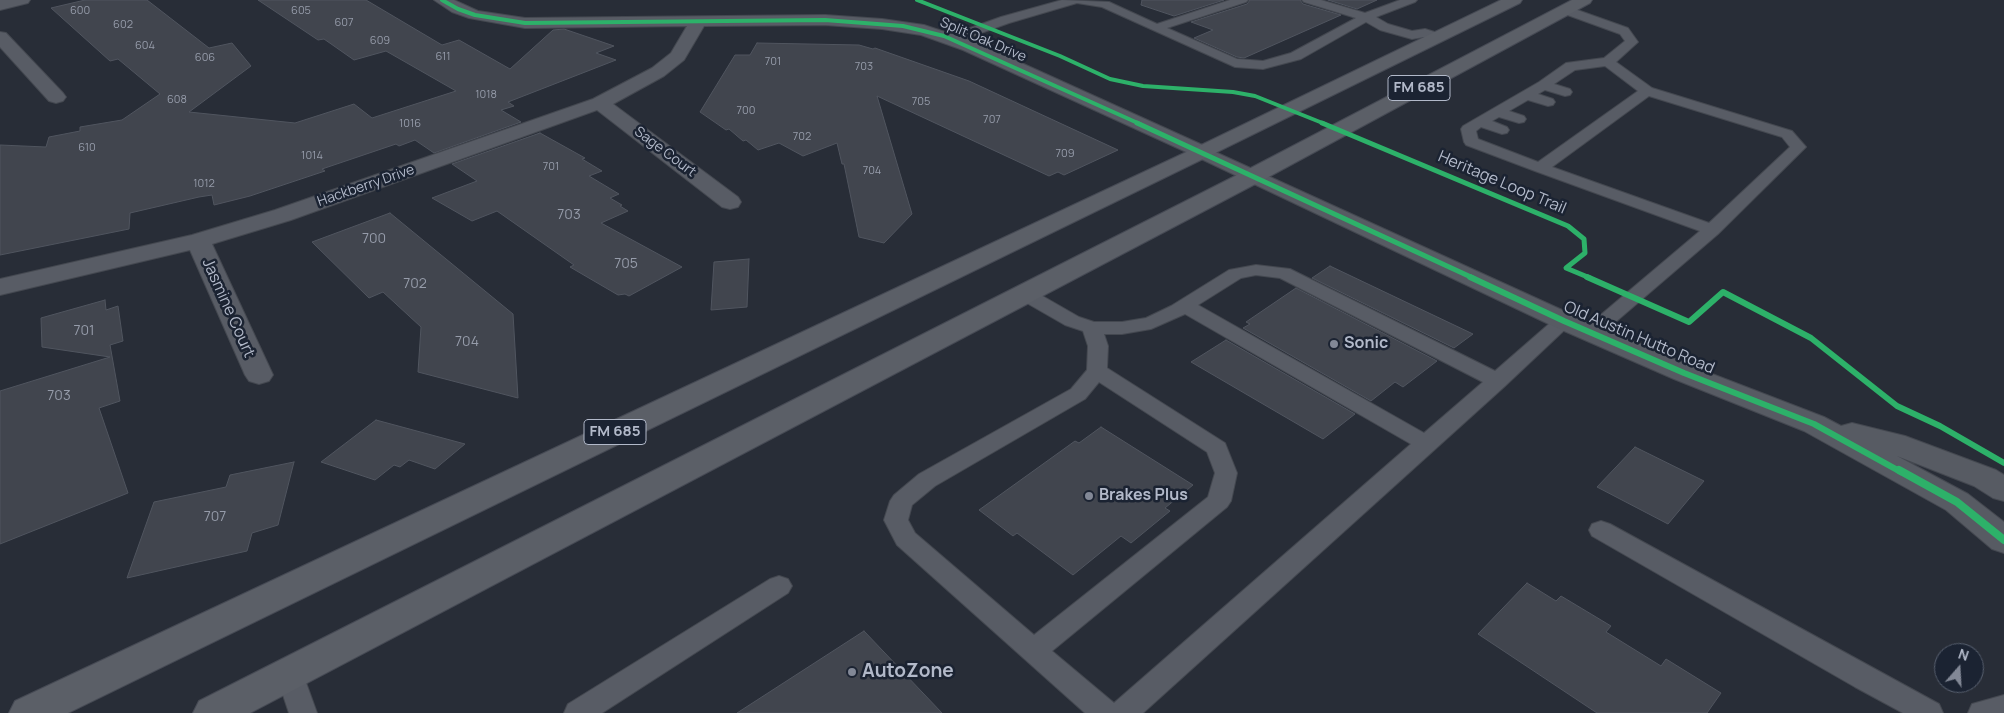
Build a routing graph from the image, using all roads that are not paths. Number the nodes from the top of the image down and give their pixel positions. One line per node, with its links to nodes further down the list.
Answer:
1 (22, 0): 9 (street)
2 (442, 0): 12 (street, Split Oak Drive)
3 (1077, 0): 13 (lane); 16 (lane)
4 (1242, 0): 13 (lane)
5 (1308, 0): 11 (lane)
6 (1411, 0): 11 (lane)
7 (1514, 0): 14 (main road, FM 685)
8 (1584, 0): 10 (main road, FM 685)
9 (0, 5)
10 (1566, 10): 17 (lane); 44 (main road, FM 685)
11 (1366, 17): 13 (lane); 14 (lane)
12 (699, 21): 16 (street, Split Oak Drive); 27 (street, Hackberry Drive)
13 (1156, 28)
14 (1431, 35): 41 (main road, FM 685)
15 (0, 37): 25 (street)
16 (952, 39): 41 (street, Split Oak Drive)
17 (1608, 62): 18 (lane); 24 (lane)
18 (1559, 74): 19 (lane); 20 (lane)
19 (1574, 78)
20 (1544, 85): 21 (lane); 23 (lane)
21 (1564, 92)
22 (1620, 93): 24 (lane)
23 (1526, 95): 26 (lane); 28 (lane)
24 (1642, 95): 31 (lane); 46 (lane)
25 (56, 97)
26 (1548, 102)
27 (600, 103): 45 (street, Sage Court); 47 (street, Hackberry Drive)
28 (1513, 103): 29 (lane); 30 (lane)
29 (1534, 110)
30 (1498, 112): 33 (lane); 34 (lane)
31 (1605, 112): 32 (lane); 37 (lane)
32 (1588, 115)
33 (1519, 120)
34 (1480, 122): 36 (lane); 43 (lane)
35 (1575, 124): 37 (lane)
36 (1502, 130)
37 (1593, 130): 39 (lane)
38 (1559, 133): 39 (lane)
39 (1579, 140): 42 (lane)
40 (1542, 145): 42 (lane)
41 (1202, 152): 44 (street, Old Austin Hutto Road); 66 (main road, FM 685)
42 (1562, 152): 43 (lane)
43 (1540, 168): 46 (lane)
44 (1253, 176): 49 (main road, FM 685); 51 (street, Old Austin Hutto Road)
45 (730, 202)
46 (1712, 230): 53 (lane)
47 (198, 241): 48 (street, Hackberry Drive); 55 (street, Jasmine Court)
48 (0, 287)
49 (1025, 294): 52 (lane); 64 (main road, FM 685)
50 (1186, 306): 52 (lane); 56 (lane); 58 (lane)
51 (1564, 321): 53 (street, Old Austin Hutto Road); 56 (lane)
52 (1092, 328): 54 (lane)
53 (1591, 333): 57 (street, Old Austin Hutto Road)
54 (1096, 371): 63 (lane); 63 (lane)
55 (258, 375)
56 (1498, 381): 58 (lane)
57 (1814, 424): 59 (street, Old Austin Hutto Road); 61 (street, Old Austin Hutto Road)
58 (1426, 444): 71 (lane)
59 (2004, 490)
60 (1601, 530): 72 (lane)
61 (2004, 540)
62 (779, 586): 69 (lane)
63 (1034, 650): 70 (lane)
64 (290, 674): 67 (main road, FM 685); 68 (lane)
65 (2004, 707): 73 (lane)
66 (29, 713)
67 (214, 713)
68 (303, 713)
69 (578, 713)
70 (1105, 713)
71 (1123, 713)
72 (1929, 713)
73 (1982, 713)

